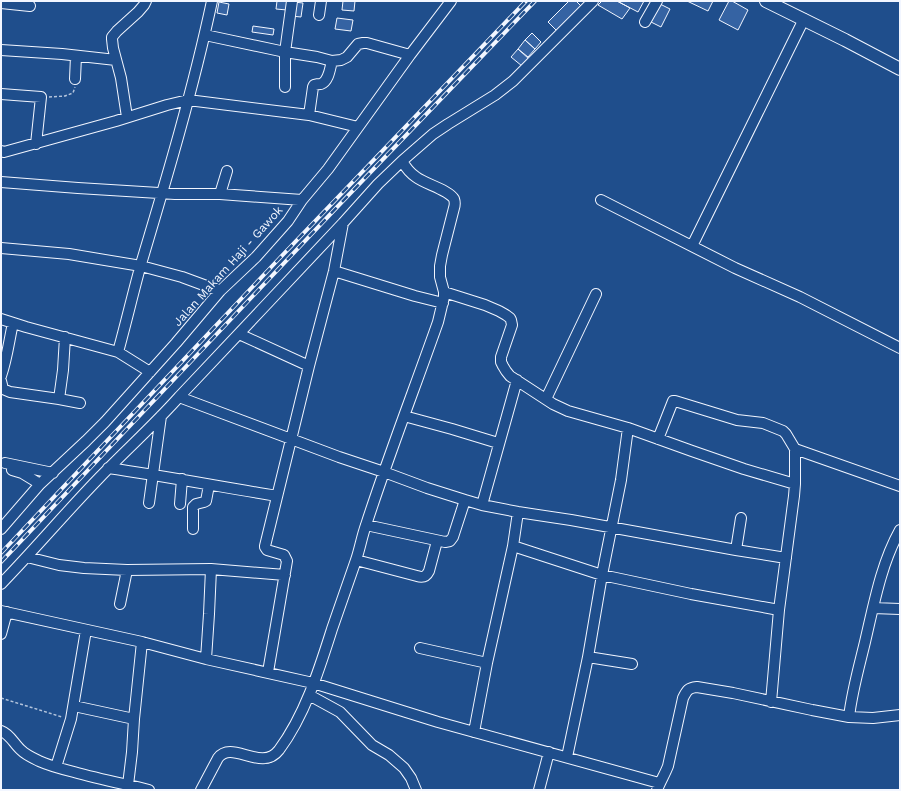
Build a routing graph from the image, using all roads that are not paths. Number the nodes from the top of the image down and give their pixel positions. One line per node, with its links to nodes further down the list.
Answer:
1 (146, 1): 19 (street)
2 (212, 1): 14 (street)
3 (292, 1): 16 (street)
4 (321, 1): 11 (street)
5 (593, 1): 31 (street)
6 (656, 1): 13 (street)
7 (766, 1): 12 (main road)
8 (446, 2): 17 (street, Jalan Makam Haji - Gawok)
9 (1, 3): 10 (street)
10 (30, 6)
11 (319, 15)
12 (804, 19): 21 (main road); 39 (street)
13 (645, 22)
14 (205, 35): 16 (street); 25 (street)
15 (1, 50): 18 (street)
16 (285, 52): 20 (street); 23 (street)
17 (410, 55): 20 (street); 28 (street, Jalan Makam Haji - Gawok)
18 (76, 56): 19 (street); 22 (street)
19 (116, 60): 27 (street)
20 (332, 61): 26 (street)
21 (900, 69)
22 (75, 79)
23 (285, 87)
24 (1, 94): 29 (street)
25 (188, 100): 26 (street); 27 (street); 34 (street)
26 (309, 115): 28 (street)
27 (126, 117): 29 (street)
28 (358, 127): 36 (street, Jalan Makam Haji - Gawok)
29 (36, 144): 30 (street)
30 (2, 154)
31 (402, 161): 38 (street); 44 (street)
32 (226, 171): 35 (street)
33 (1, 182): 34 (street)
34 (162, 193): 35 (street); 41 (street)
35 (220, 194): 36 (street)
36 (302, 200): 43 (street, Jalan Makam Haji - Gawok)
37 (601, 200): 39 (street)
38 (343, 223): 42 (street); 49 (street)
39 (692, 246): 51 (street)
40 (1, 248): 41 (street)
41 (141, 266): 43 (street); 52 (street)
42 (334, 271): 46 (street); 53 (street)
43 (220, 291): 54 (street, Jalan Makam Haji - Gawok)
44 (444, 292): 46 (street); 56 (street)
45 (596, 294): 60 (street)
46 (443, 303): 63 (street)
47 (1, 319): 48 (street)
48 (14, 324): 50 (street); 55 (street)
49 (239, 334): 53 (street); 58 (street)
50 (65, 337): 52 (street); 59 (street)
51 (900, 348)
52 (118, 352): 54 (street)
53 (309, 366): 65 (street)
54 (150, 372): 71 (street, Jalan Makam Haji - Gawok)
55 (1, 376)
56 (516, 380): 60 (street); 67 (street)
57 (1, 382): 59 (street)
58 (179, 397): 62 (street); 65 (street)
59 (59, 399): 61 (street)
60 (546, 399): 64 (street)
61 (80, 403)
62 (161, 416): 69 (street); 72 (street)
63 (404, 416): 67 (street); 70 (street)
64 (628, 428): 66 (street); 87 (street)
65 (292, 439): 70 (street); 78 (street)
66 (658, 439): 68 (street); 75 (street)
67 (498, 443): 82 (street)
68 (795, 449): 75 (street); 77 (street)
69 (108, 468): 72 (street); 93 (street)
70 (384, 472): 79 (street); 86 (street)
71 (53, 473): 74 (street, Jalan Makam Haji - Gawok); 74 (street)
72 (153, 474): 73 (street); 80 (street)
73 (182, 479): 76 (street); 81 (street)
74 (40, 484): 85 (street, Jalan Makam Haji - Gawok)
75 (795, 484): 94 (street)
76 (209, 485): 78 (street); 88 (street)
77 (900, 486)
78 (277, 496): 98 (street)
79 (465, 500): 82 (street); 90 (street)
80 (149, 503)
81 (180, 504)
82 (482, 505): 83 (street)
83 (518, 512): 87 (street); 91 (street)
84 (741, 518): 92 (street)
85 (2, 525)
86 (366, 525): 90 (street); 95 (street)
87 (612, 528): 92 (street); 99 (street)
88 (192, 529)
89 (900, 530): 102 (street)
90 (437, 541): 95 (street)
91 (513, 546): 99 (street); 112 (street)
92 (736, 550): 94 (street)
93 (27, 558): 96 (street); 100 (street)
94 (786, 558): 104 (street)
95 (356, 560): 115 (street)
96 (127, 570): 97 (street); 101 (street)
97 (211, 570): 98 (street); 111 (street)
98 (285, 575): 114 (street)
99 (602, 575): 104 (street); 110 (street)
100 (1, 584)
101 (120, 604)
102 (873, 608): 103 (street); 120 (street)
103 (900, 609)
104 (779, 610): 117 (street)
105 (4, 611): 106 (street); 107 (street)
106 (86, 630): 108 (street); 118 (street)
107 (1, 634)
108 (142, 642): 111 (street); 121 (street)
109 (420, 648): 112 (street)
110 (588, 657): 113 (street); 125 (street)
111 (206, 659): 114 (street)
112 (487, 663): 123 (street)
113 (632, 664)
114 (268, 672): 115 (street)
115 (313, 683): 116 (street); 123 (street)
116 (309, 695): 130 (street); 131 (street)
117 (771, 702): 120 (street); 128 (street)
118 (74, 706): 121 (street); 126 (street)
119 (900, 715): 120 (street)
120 (849, 717)
121 (134, 719): 127 (street)
122 (1, 731): 126 (street)
123 (474, 732): 124 (street)
124 (549, 752): 125 (street); 132 (street)
125 (567, 757): 128 (street)
126 (56, 768): 127 (street)
127 (128, 785): 129 (street)
128 (658, 787)
129 (149, 790)
130 (201, 790)
131 (416, 790)
132 (539, 790)

